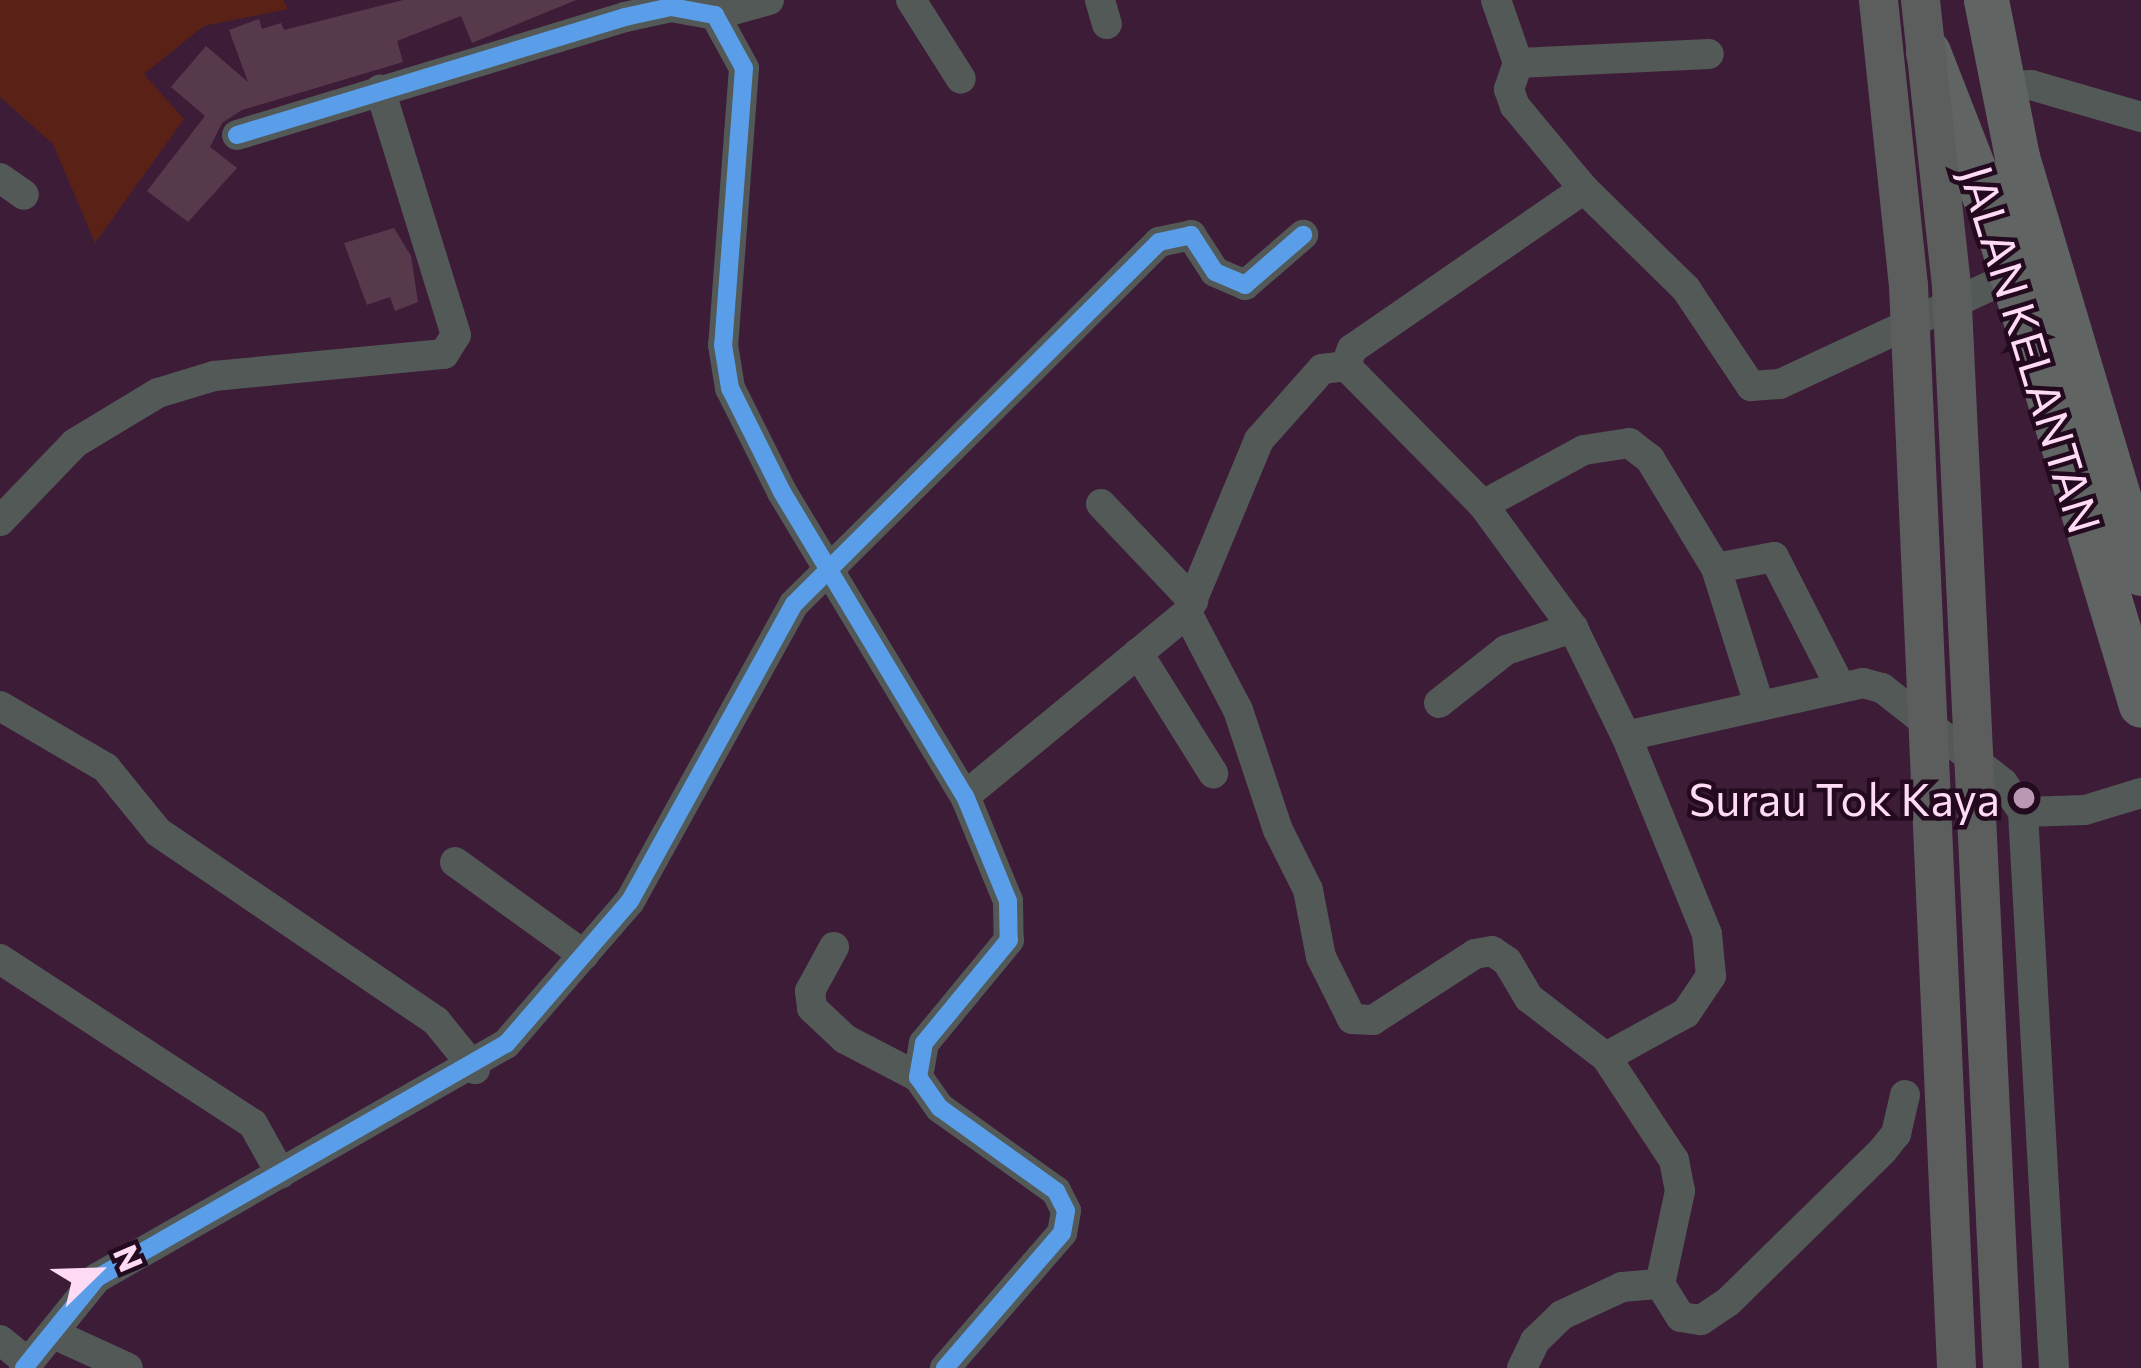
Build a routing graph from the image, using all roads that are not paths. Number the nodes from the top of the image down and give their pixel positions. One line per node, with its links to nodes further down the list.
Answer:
1 (769, 0): 9 (street)
2 (911, 0): 12 (street)
3 (1496, 0): 11 (street)
4 (1878, 0): 56 (main road, bridge)
5 (1906, 0): 19 (highway, JALAN KELANTAN)
6 (1920, 0): 57 (main road, bridge)
7 (1986, 0): 13 (highway, JALAN KELANTAN)
8 (619, 8): 9 (street); 14 (street)
9 (715, 15): 25 (street)
10 (1709, 54): 11 (street)
11 (1518, 63): 17 (street)
12 (961, 79)
13 (2001, 87): 15 (street); 26 (highway, JALAN KELANTAN)
14 (380, 90): 16 (street); 23 (street)
15 (2141, 117)
16 (237, 135)
17 (1584, 189): 19 (street); 20 (street)
18 (1304, 235): 25 (street)
19 (2012, 276): 33 (highway, JALAN KELANTAN)
20 (1346, 366): 22 (street); 27 (street)
21 (1101, 504): 27 (street)
22 (1483, 505): 24 (street); 28 (street)
23 (0, 521)
24 (1716, 568): 30 (street); 32 (street)
25 (828, 569): 38 (street); 42 (street)
26 (2141, 573)
27 (1190, 607): 29 (street); 44 (street)
28 (1573, 628): 31 (street); 35 (street)
29 (1138, 653): 36 (street); 38 (street)
30 (1839, 684): 32 (street); 39 (street)
31 (1439, 703)
32 (1759, 704): 35 (street)
33 (2141, 705)
34 (0, 706): 45 (street)
35 (1626, 736): 44 (street)
36 (1213, 772)
37 (2141, 794): 39 (street)
38 (965, 796): 46 (street)
39 (2023, 812): 58 (street)
40 (454, 862): 42 (street)
41 (835, 947): 46 (street)
42 (584, 955): 45 (street)
43 (0, 958): 48 (street)
44 (1606, 1057): 49 (street)
45 (475, 1069): 48 (street)
46 (918, 1077): 54 (street)
47 (1905, 1094): 49 (street)
48 (281, 1174): 50 (street)
49 (1660, 1284): 55 (street)
50 (56, 1335): 52 (street); 53 (street)
51 (0, 1340): 52 (street)
52 (26, 1366)
53 (128, 1368)
54 (945, 1368)
55 (1522, 1368)
56 (1956, 1368)
57 (2002, 1368)
58 (2054, 1368)

